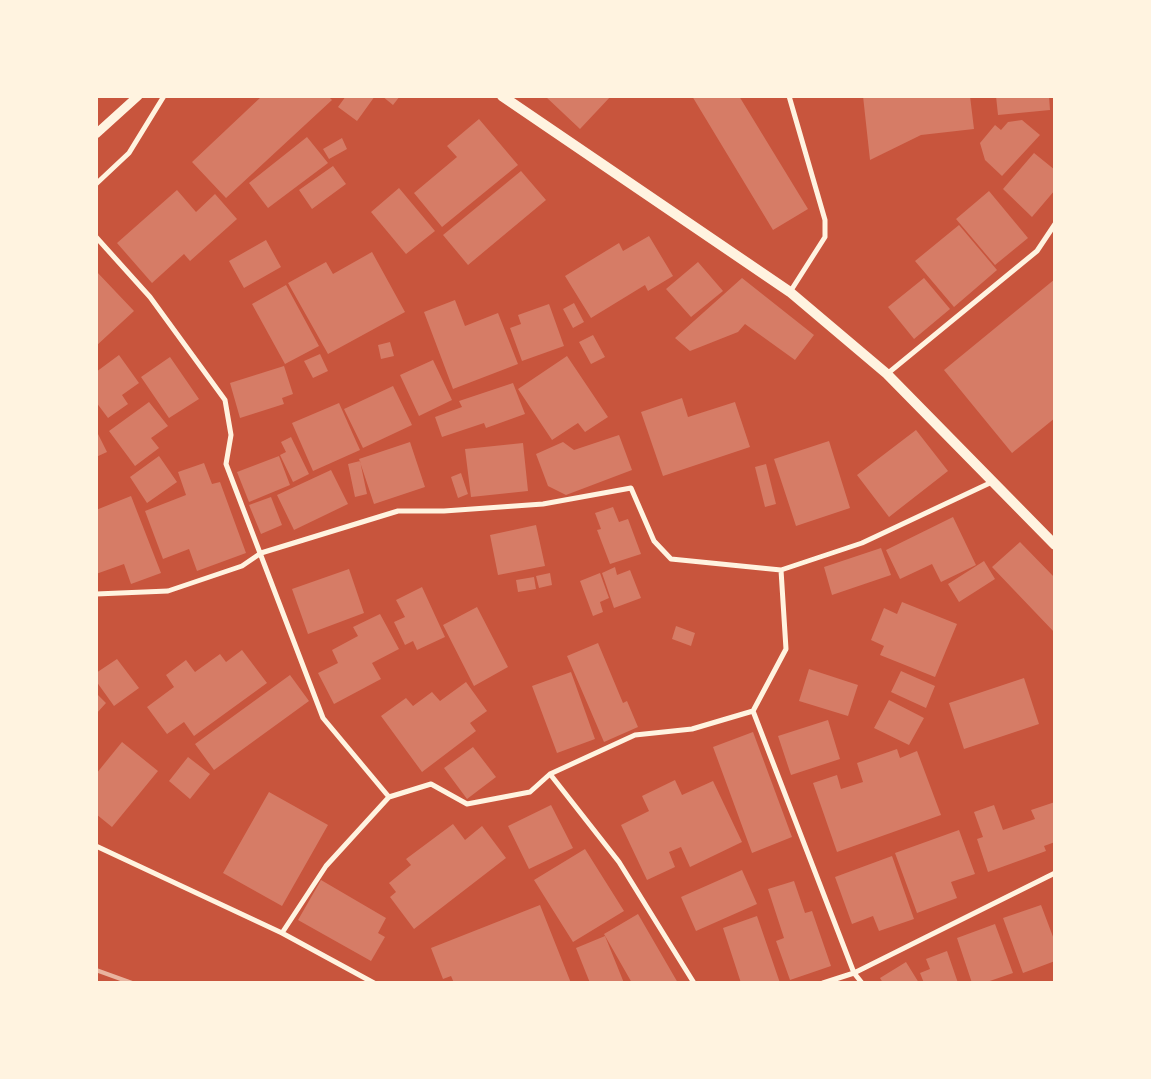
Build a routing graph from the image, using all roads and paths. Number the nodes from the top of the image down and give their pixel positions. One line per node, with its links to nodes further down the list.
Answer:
1 (138, 96): 5 (street)
2 (164, 96): 6 (street)
3 (502, 96): 9 (main road)
4 (788, 96): 9 (street)
5 (96, 134)
6 (96, 184)
7 (1055, 224): 10 (street)
8 (96, 237): 13 (street)
9 (790, 292): 10 (main road)
10 (887, 374): 11 (main road)
11 (993, 481): 12 (main road); 14 (street)
12 (1055, 545)
13 (261, 553): 14 (street); 15 (street); 18 (street)
14 (781, 570): 16 (street)
15 (96, 594)
16 (753, 711): 17 (street); 22 (street)
17 (550, 774): 18 (street); 24 (street)
18 (389, 797): 21 (street)
19 (96, 846): 21 (street)
20 (1055, 873): 22 (street)
21 (282, 933): 23 (street)
22 (854, 973): 25 (street); 26 (street)
23 (374, 983)
24 (694, 983)
25 (824, 983)
26 (862, 983)

